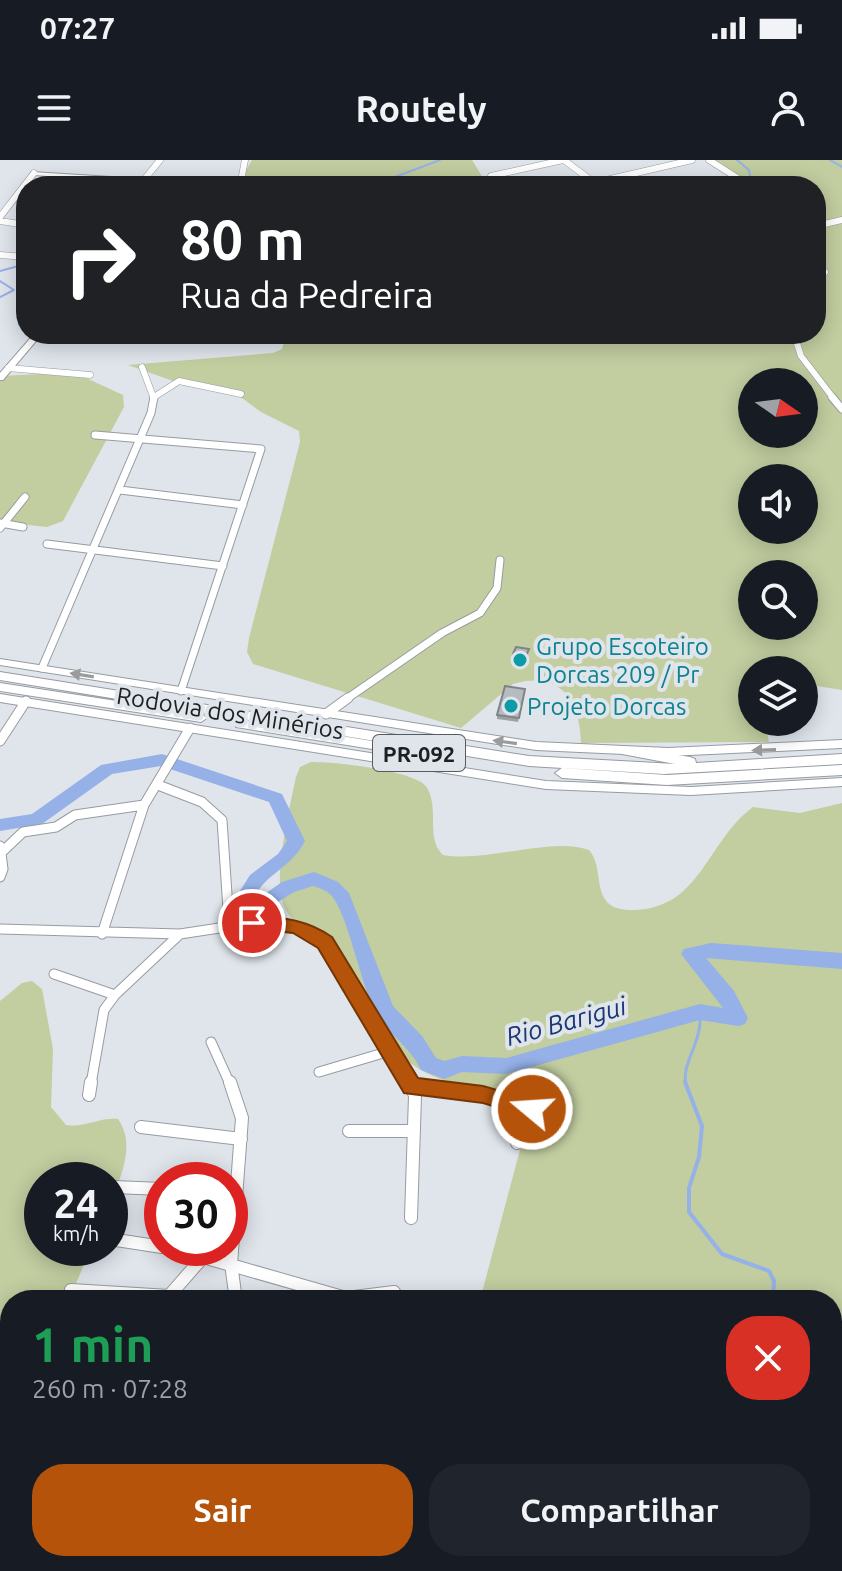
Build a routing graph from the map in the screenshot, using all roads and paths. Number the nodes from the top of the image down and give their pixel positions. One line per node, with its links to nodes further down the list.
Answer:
1 (160, 160): 8 (street)
2 (563, 160): 9 (street); 10 (street)
3 (692, 160): 11 (street)
4 (709, 160): 12 (street)
5 (37, 170): 6 (street); 7 (main road)
6 (32, 176)
7 (82, 176)
8 (147, 176)
9 (491, 176)
10 (584, 176)
11 (631, 176)
12 (735, 176)
13 (16, 197): 14 (street)
14 (0, 219)
15 (29, 344): 18 (main road)
16 (797, 344): 23 (street)
17 (142, 367): 22 (street)
18 (8, 368): 19 (street); 20 (main road)
19 (90, 375)
20 (0, 378)
21 (241, 394): 22 (street)
22 (154, 397): 25 (street)
23 (842, 409)
24 (95, 435): 25 (street)
25 (141, 438): 26 (street); 28 (street)
26 (120, 490): 28 (street); 32 (street)
27 (25, 497): 29 (street)
28 (243, 505): 34 (street)
29 (1, 525): 30 (street)
30 (23, 527)
31 (47, 544): 32 (street)
32 (92, 549): 34 (street); 36 (street)
33 (500, 560): 42 (street)
34 (223, 566): 39 (street)
35 (0, 662): 36 (main road)
36 (42, 668): 39 (main road, one-way to 36)
37 (0, 676): 48 (main road, Rodovia dos Minérios / PR-092)
38 (0, 687): 49 (main road, Rodovia dos Minérios / PR-092)
39 (181, 691): 42 (main road)
40 (0, 698): 41 (main road)
41 (26, 701): 43 (main road); 44 (street)
42 (326, 714): 46 (main road, one-way to 42)
43 (190, 728): 50 (main road); 51 (street)
44 (0, 741)
45 (842, 744): 46 (main road, one-way to 46)
46 (627, 751): 48 (main road)
47 (842, 759): 48 (main road, Rodovia dos Minérios / PR-092)
48 (718, 767)
49 (842, 770)
50 (842, 782)
51 (158, 785): 52 (street); 55 (street)
52 (144, 805): 53 (street); 57 (street)
53 (1, 848): 54 (street)
54 (0, 877)
55 (229, 924): 58 (street); 62 (street)
56 (0, 929): 57 (street)
57 (102, 934): 58 (street)
58 (180, 934): 60 (street)
59 (54, 974): 60 (street)
60 (115, 995): 66 (street)
61 (211, 1042): 71 (street)
62 (390, 1051): 63 (street); 64 (street)
63 (319, 1072)
64 (412, 1086): 67 (street); 70 (street)
65 (542, 1088): 67 (street)
66 (89, 1095)
67 (532, 1109): 72 (street)
68 (141, 1127): 71 (street)
69 (349, 1131): 70 (street)
70 (411, 1131): 74 (street)
71 (241, 1139): 73 (street)
72 (517, 1143)
73 (238, 1162)
74 (411, 1218)
75 (195, 1266): 78 (street)
76 (231, 1266): 79 (street)
77 (238, 1266): 80 (street)
78 (174, 1290)
79 (235, 1290)
80 (319, 1290)

